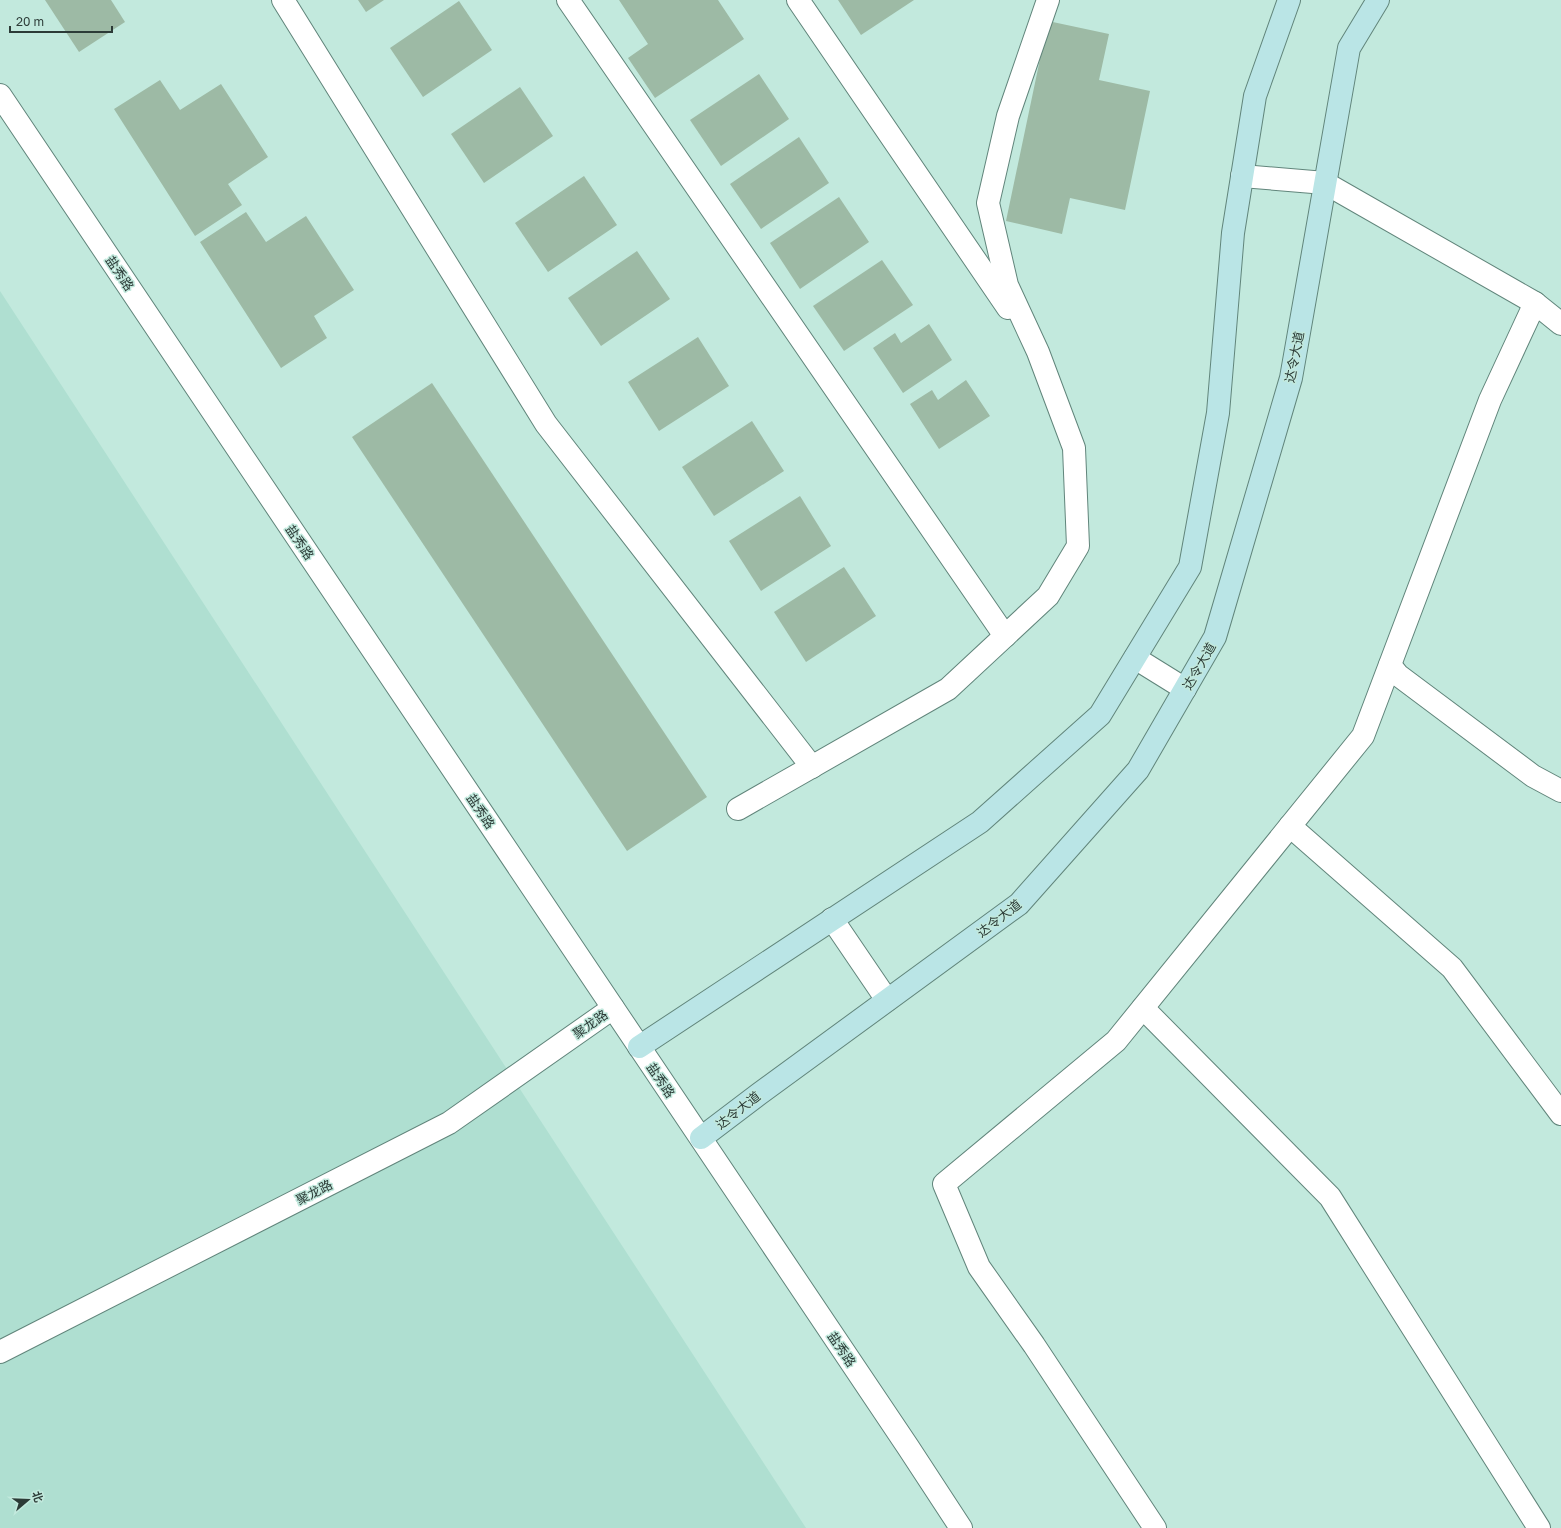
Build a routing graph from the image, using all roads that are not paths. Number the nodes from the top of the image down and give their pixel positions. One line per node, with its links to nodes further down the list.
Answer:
1 (283, 0): 17 (street)
2 (568, 0): 13 (street)
3 (798, 0): 12 (street)
4 (1289, 0): 8 (street)
5 (1378, 0): 9 (street, 达令大道)
6 (1042, 4): 12 (street)
7 (0, 95): 23 (street, 盐秀路)
8 (1242, 176): 9 (street); 14 (street)
9 (1325, 182): 10 (street); 16 (street, 达令大道)
10 (1535, 303): 11 (street); 15 (street)
11 (1561, 324)
12 (1038, 352): 13 (street)
13 (1005, 636): 17 (street)
14 (1135, 658): 16 (street); 21 (street)
15 (1390, 665): 18 (street); 20 (street)
16 (1185, 689): 22 (street, 达令大道)
17 (812, 767): 19 (street)
18 (1561, 791)
19 (738, 809)
20 (1290, 826): 24 (street); 26 (street)
21 (832, 919): 22 (street); 25 (street)
22 (887, 1000): 27 (street, 达令大道)
23 (613, 1008): 25 (street, 盐秀路); 28 (street, 聚龙路)
24 (1143, 1008): 30 (street); 31 (street)
25 (639, 1047): 27 (street, 盐秀路)
26 (1561, 1114)
27 (701, 1138): 29 (street, 盐秀路)
28 (0, 1352)
29 (961, 1528)
30 (1155, 1528)
31 (1539, 1528)

